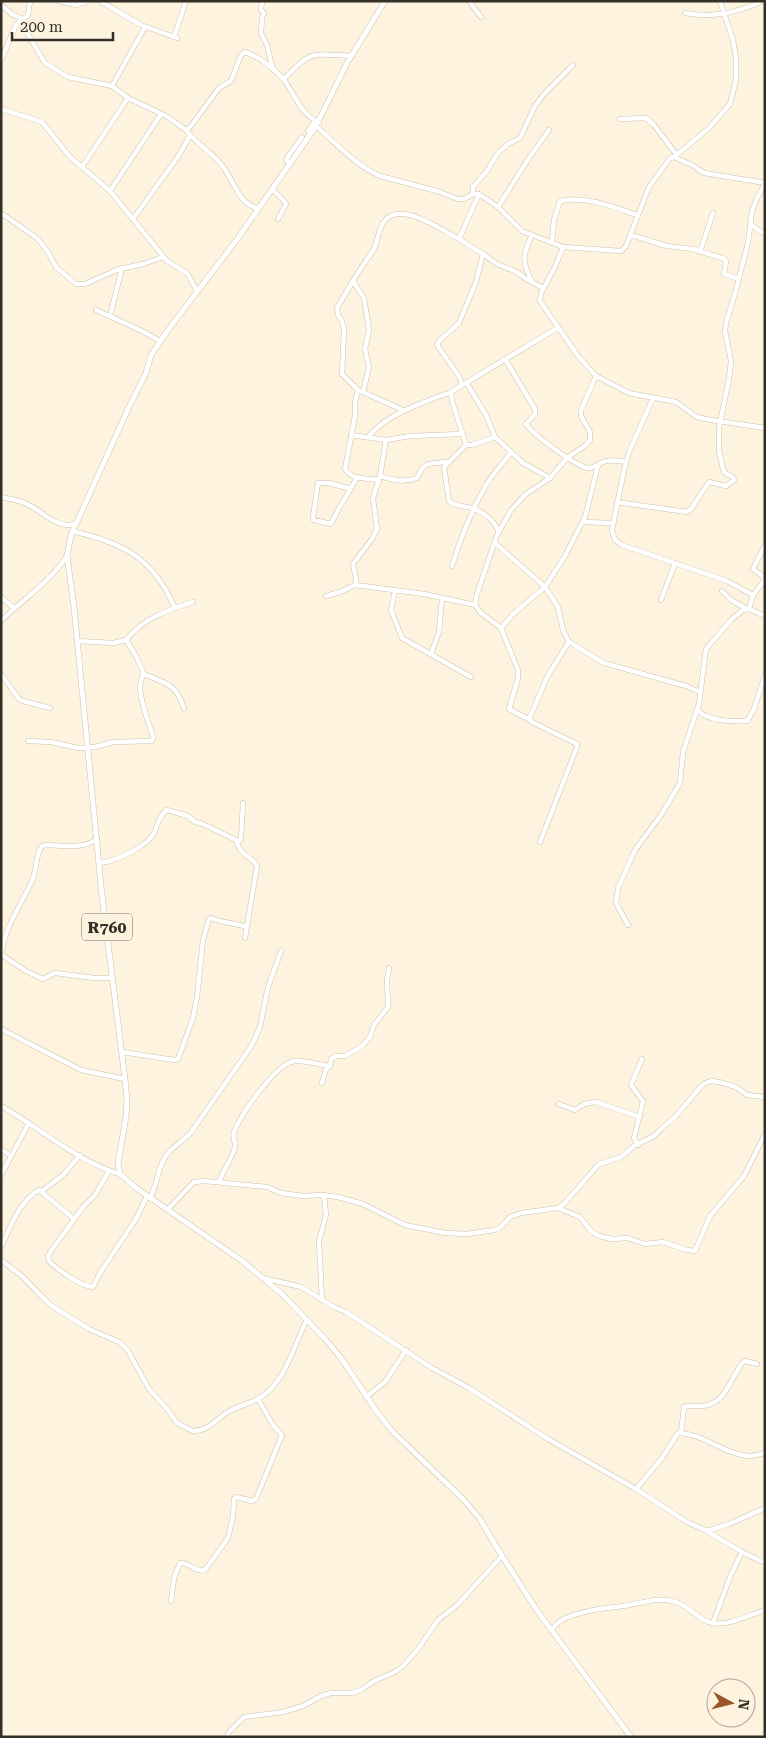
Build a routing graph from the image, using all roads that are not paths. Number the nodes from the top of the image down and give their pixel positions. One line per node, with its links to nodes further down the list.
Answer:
1 (30, 1): 15 (street)
2 (59, 1): 3 (street)
3 (88, 1)
4 (100, 1): 16 (street)
5 (186, 1): 16 (street)
6 (262, 1): 20 (street)
7 (385, 1): 17 (main road, R760)
8 (469, 1): 14 (street)
9 (720, 1): 13 (street)
10 (763, 1): 13 (street)
11 (1, 5): 15 (street)
12 (685, 13): 13 (street)
13 (724, 14): 33 (street)
14 (481, 17)
15 (21, 20): 18 (street); 22 (street)
16 (145, 27): 22 (street)
17 (352, 56): 21 (street); 27 (main road, R760)
18 (1, 60)
19 (572, 66): 39 (street)
20 (274, 70): 21 (street); 28 (street)
21 (284, 79): 27 (street)
22 (112, 86): 23 (street)
23 (128, 98): 25 (street); 35 (street)
24 (1, 109): 35 (street)
25 (161, 114): 28 (street); 38 (street)
26 (620, 119): 33 (street)
27 (317, 123): 30 (street); 34 (main road, R760); 39 (street)
28 (186, 130): 31 (street)
29 (549, 130): 41 (street)
30 (308, 131)
31 (190, 136): 40 (street); 45 (street)
32 (302, 137): 34 (street)
33 (675, 156): 36 (street); 44 (street)
34 (290, 164): 37 (main road, R760)
35 (82, 167): 38 (street)
36 (765, 184): 47 (street)
37 (272, 189): 40 (main road, R760); 46 (street)
38 (110, 191): 45 (street)
39 (476, 194): 41 (street); 51 (street)
40 (261, 205): 62 (main road, R760)
41 (498, 207): 49 (street)
42 (1, 213): 57 (street)
43 (713, 213): 54 (street)
44 (637, 215): 50 (street); 52 (street)
45 (133, 219): 56 (street)
46 (278, 219)
47 (751, 225): 48 (street); 58 (street)
48 (765, 234)
49 (532, 235): 52 (street); 60 (street)
50 (628, 237): 53 (street); 54 (street)
51 (459, 239): 55 (street); 59 (street)
52 (552, 242): 53 (street)
53 (564, 247): 61 (street)
54 (700, 252): 58 (street)
55 (484, 254): 60 (street); 69 (street)
56 (163, 257): 57 (street); 62 (street)
57 (122, 268): 64 (street)
58 (739, 279): 75 (street)
59 (353, 281): 70 (street); 71 (street)
60 (533, 283): 61 (street)
61 (543, 288): 65 (street)
62 (197, 291): 66 (main road, R760)
63 (96, 310): 64 (street)
64 (110, 316): 66 (street)
65 (559, 327): 67 (street); 68 (street)
66 (160, 341): 97 (main road, R760)
67 (505, 359): 69 (street); 84 (street)
68 (596, 376): 73 (street); 84 (street)
69 (464, 383): 72 (street); 80 (street)
70 (358, 390): 71 (street); 78 (street)
71 (363, 392): 74 (street)
72 (451, 393): 74 (street); 77 (street)
73 (654, 398): 75 (street); 86 (street)
74 (403, 410): 79 (street)
75 (720, 421): 76 (street); 93 (street)
76 (765, 428)
77 (462, 434): 81 (street); 82 (street)
78 (351, 435): 79 (street); 88 (street)
79 (368, 437): 81 (street)
80 (495, 437): 82 (street); 83 (street)
81 (386, 440): 89 (street)
82 (466, 445): 85 (street)
83 (511, 452): 90 (street); 94 (street)
84 (567, 458): 87 (street); 90 (street)
85 (449, 462): 89 (street); 94 (street)
86 (626, 462): 87 (street); 93 (street)
87 (598, 465): 95 (street)
88 (357, 477): 89 (street); 91 (street)
89 (379, 478): 105 (street)
90 (550, 478): 99 (street)
91 (351, 489): 91 (street)
92 (1, 497): 97 (street)
93 (617, 503): 96 (street)
94 (475, 509): 99 (street); 104 (street)
95 (583, 522): 96 (street); 106 (street)
96 (613, 523): 103 (street)
97 (75, 524): 98 (main road, R760)
98 (72, 531): 102 (main road, R760); 117 (street)
99 (499, 532): 100 (street)
100 (495, 543): 106 (street); 115 (street)
101 (765, 546): 109 (street)
102 (67, 556): 116 (street); 123 (main road, R760)
103 (675, 563): 109 (street); 113 (street)
104 (452, 566)
105 (355, 584): 108 (street); 110 (street)
106 (545, 587): 121 (street); 124 (street)
107 (722, 590): 118 (street)
108 (395, 591): 112 (street); 125 (street)
109 (753, 595): 118 (street)
110 (326, 596)
111 (1, 597): 116 (street)
112 (442, 598): 115 (street); 125 (street)
113 (661, 600)
114 (193, 602): 117 (street)
115 (475, 605): 121 (street)
116 (14, 608): 120 (street)
117 (176, 608): 122 (street)
118 (748, 609): 119 (street); 130 (street)
119 (765, 616)
120 (1, 622)
121 (501, 628): 134 (street)
122 (126, 640): 123 (street); 127 (street)
123 (77, 641): 136 (main road, R760)
124 (569, 642): 130 (street); 134 (street)
125 (431, 654): 129 (street)
126 (1, 674): 131 (street)
127 (144, 674): 132 (street); 136 (street)
128 (765, 675): 133 (street)
129 (471, 676)
130 (700, 692): 133 (street)
131 (50, 708)
132 (184, 708)
133 (697, 710): 142 (street)
134 (530, 720): 140 (street)
135 (28, 741): 136 (street)
136 (88, 747): 138 (main road, R760)
137 (243, 803): 139 (street)
138 (97, 839): 141 (main road, R760); 146 (street)
139 (236, 840): 141 (street); 143 (street)
140 (540, 842)
141 (100, 863): 148 (main road, R760)
142 (628, 925)
143 (247, 927): 144 (street); 150 (street)
144 (245, 938)
145 (281, 951): 171 (street)
146 (1, 953): 148 (street)
147 (389, 968): 152 (street)
148 (112, 978): 150 (main road, R760)
149 (1, 1029): 153 (street)
150 (122, 1052): 153 (main road, R760)
151 (642, 1059): 158 (street)
152 (330, 1066): 154 (street); 168 (street)
153 (125, 1079): 166 (main road, R760)
154 (322, 1083)
155 (765, 1097): 161 (street)
156 (559, 1104): 158 (street)
157 (1, 1106): 159 (street)
158 (640, 1117): 161 (street)
159 (29, 1123): 163 (street); 164 (street)
160 (765, 1134): 172 (street)
161 (638, 1145): 172 (street)
162 (1, 1148): 164 (street)
163 (80, 1155): 165 (street); 169 (street)
164 (10, 1156): 167 (street)
165 (109, 1170): 166 (street); 174 (street)
166 (120, 1174): 171 (main road)
167 (1, 1175)
168 (218, 1182): 170 (street); 173 (street)
169 (42, 1191): 174 (street); 175 (street)
170 (324, 1195): 172 (street); 178 (street)
171 (148, 1197): 173 (main road); 174 (street)
172 (558, 1208)
173 (167, 1210): 177 (main road)
174 (74, 1219)
175 (1, 1247)
176 (1, 1260): 183 (street)
177 (262, 1277): 178 (street); 179 (main road)
178 (322, 1300): 180 (street)
179 (307, 1319): 182 (main road); 183 (street)
180 (406, 1350): 182 (street); 186 (street)
181 (758, 1364): 184 (street)
182 (366, 1396): 190 (main road)
183 (258, 1399): 192 (street)
184 (681, 1433): 185 (street); 186 (street)
185 (765, 1453)
186 (636, 1489): 188 (street)
187 (765, 1508): 188 (street)
188 (705, 1530): 189 (street)
189 (742, 1552): 191 (street); 194 (street)
190 (502, 1556): 195 (main road); 196 (street)
191 (765, 1563)
192 (171, 1601)
193 (765, 1610): 194 (street)
194 (713, 1623): 195 (street)
195 (552, 1630): 197 (main road)
196 (227, 1737)
197 (631, 1737)

